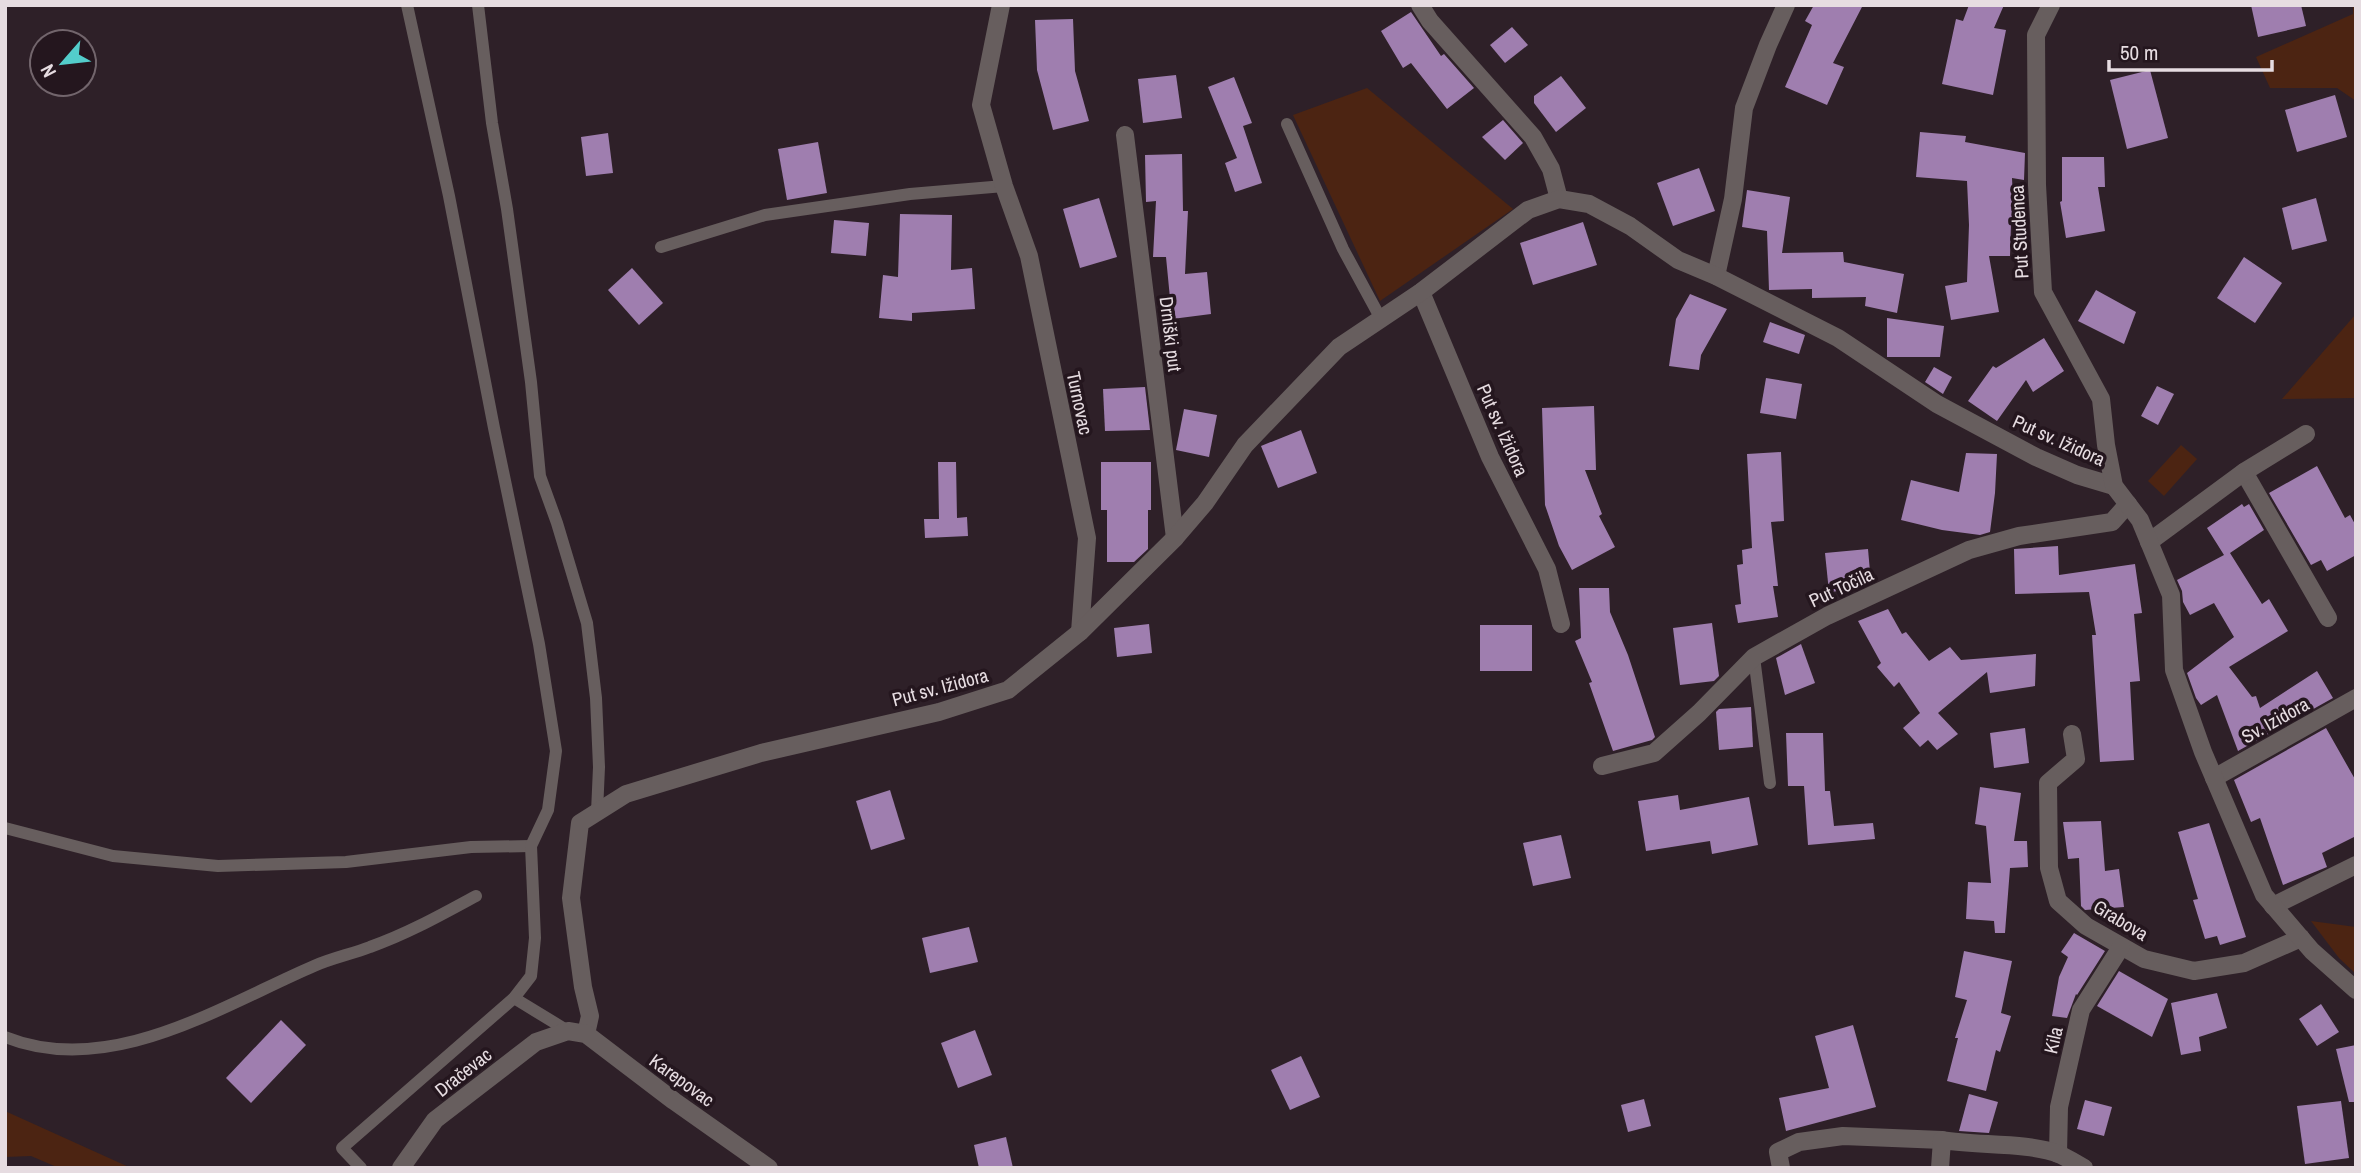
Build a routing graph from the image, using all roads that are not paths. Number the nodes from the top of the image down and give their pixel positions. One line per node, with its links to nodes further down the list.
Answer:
1 (407, 5): 32 (lane)
2 (478, 5): 30 (lane)
3 (1001, 5): 9 (street, Turnovac)
4 (1420, 5): 10 (street)
5 (1786, 5): 12 (street)
6 (2051, 5): 17 (street, Put Studenca)
7 (1287, 124): 14 (lane)
8 (1125, 135): 19 (street, Drniški put)
9 (1004, 186): 11 (lane); 23 (street, Turnovac)
10 (1559, 199): 12 (street, Put sv. Ižidora); 13 (street, Put sv. Ižidora)
11 (660, 247)
12 (1716, 276): 17 (street, Put sv. Ižidora)
13 (1421, 292): 14 (street, Put sv. Ižidora); 22 (street, Put sv. Ižidora)
14 (1381, 319): 19 (street, Put sv. Ižidora)
15 (2306, 434): 16 (street)
16 (2244, 472): 20 (street); 21 (street)
17 (2115, 486): 18 (street, Put sv. Ižidora)
18 (2129, 504): 20 (street, Put sv. Ižidora); 24 (street, Put Točila)
19 (1175, 538): 23 (street, Put sv. Ižidora)
20 (2149, 542): 28 (street, Put sv. Ižidora)
21 (2328, 618)
22 (1561, 624)
23 (1080, 632): 30 (street, Put sv. Ižidora)
24 (1754, 657): 27 (street, Put Točila); 29 (lane)
25 (2356, 698): 28 (street, Sv. Izidora)
26 (2073, 734): 37 (street, Grabova)
27 (1602, 766)
28 (2214, 778): 35 (street, Put sv. Ižidora)
29 (1770, 783)
30 (597, 812): 40 (street, Put sv. Ižidora)
31 (5, 828): 32 (lane)
32 (531, 846): 39 (lane)
33 (2356, 865): 35 (street)
34 (476, 896): 41 (lane)
35 (2273, 906): 36 (street, Put sv. Ižidora)
36 (2301, 938): 37 (street, Grabova); 38 (street, Put sv. Ižidora)
37 (2121, 947): 43 (street, Kila)
38 (2356, 990)
39 (514, 998): 40 (lane); 44 (lane)
40 (577, 1032): 45 (street, Dračevac); 46 (street, Karepovac)
41 (5, 1037)
42 (1942, 1140): 43 (street); 47 (street); 48 (street)
43 (2058, 1154): 49 (street)
44 (361, 1168)
45 (401, 1168)
46 (769, 1168)
47 (1781, 1168)
48 (1940, 1168)
49 (2084, 1168)

